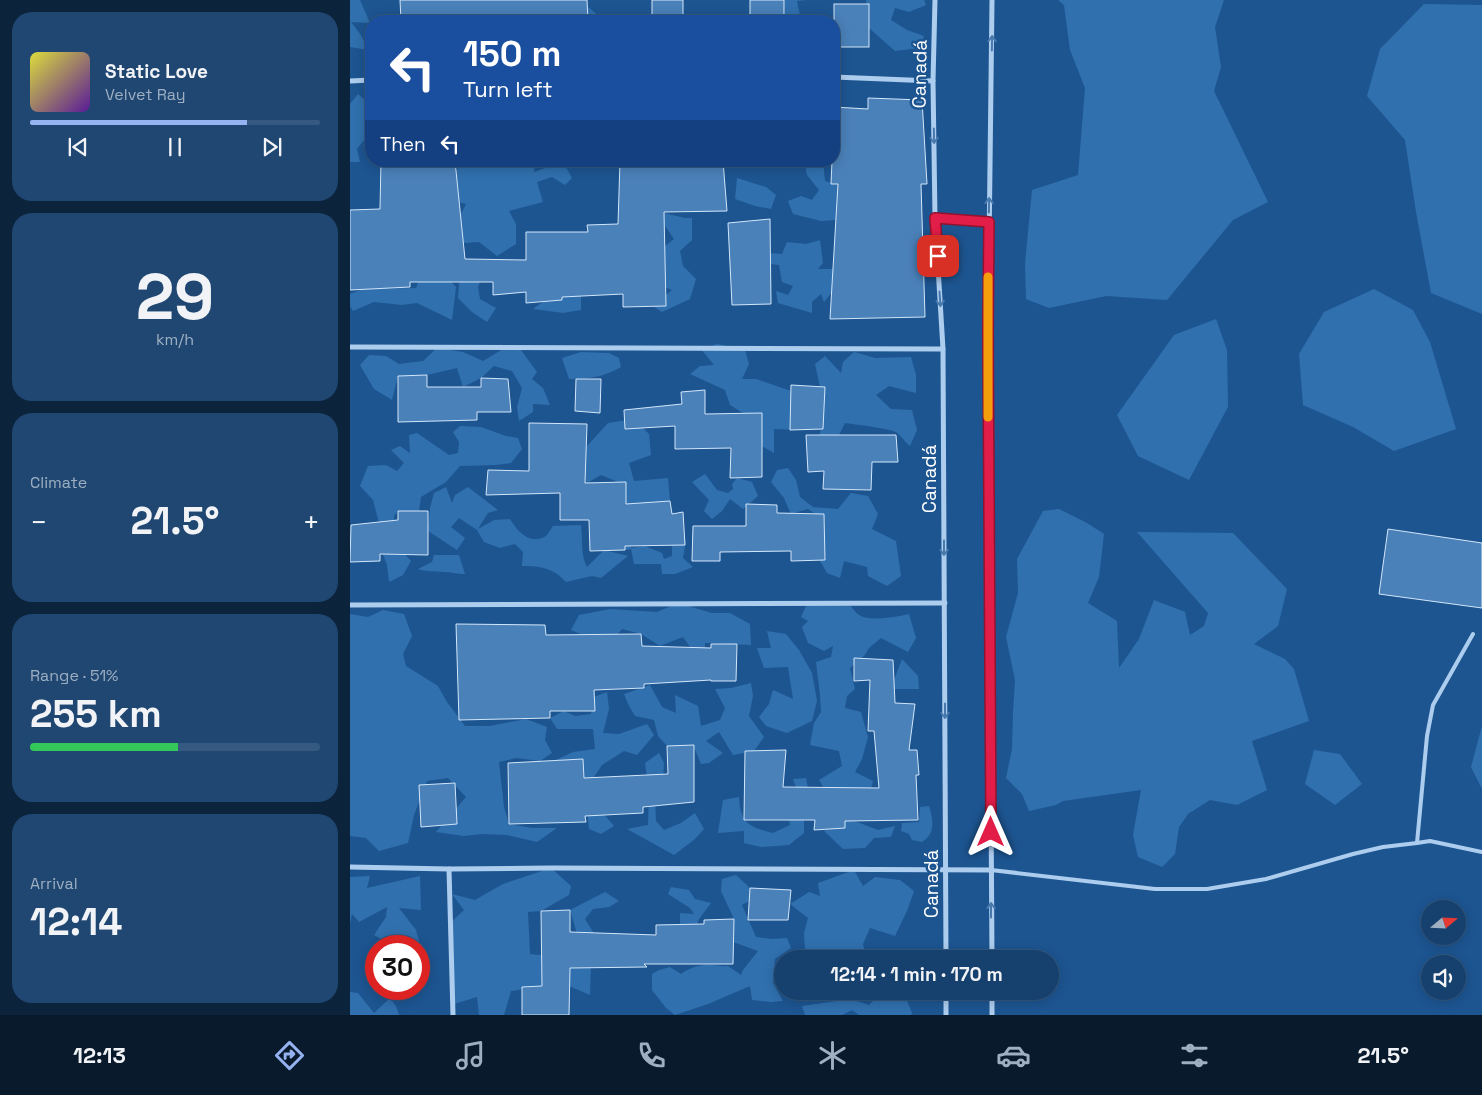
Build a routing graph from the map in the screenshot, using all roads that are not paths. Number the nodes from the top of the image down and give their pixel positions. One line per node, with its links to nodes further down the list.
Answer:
1 (935, 0): 6 (street, Canadá)
2 (992, 0): 8 (street, one-way to 2)
3 (840, 77): 6 (street)
4 (365, 80): 5 (street)
5 (350, 81)
6 (933, 81): 7 (street, Canadá, one-way to 7)
7 (935, 218): 8 (street); 10 (street, Canadá, one-way to 10)
8 (989, 222): 19 (street)
9 (350, 347): 10 (street)
10 (943, 349): 11 (street, Canadá, one-way to 11)
11 (944, 603): 12 (street); 18 (street, Canadá, one-way to 18)
12 (350, 605)
13 (1473, 634): 14 (lane)
14 (1417, 842): 15 (lane); 19 (lane)
15 (1482, 852)
16 (350, 867): 17 (street)
17 (448, 870): 18 (street); 24 (street)
18 (946, 870): 19 (street); 20 (street, Canadá)
19 (991, 870): 21 (street, one-way to 19)
20 (946, 950)
21 (992, 950)
22 (946, 1000): 25 (street)
23 (992, 1000): 26 (street)
24 (453, 1015)
25 (946, 1015)
26 (992, 1015)

